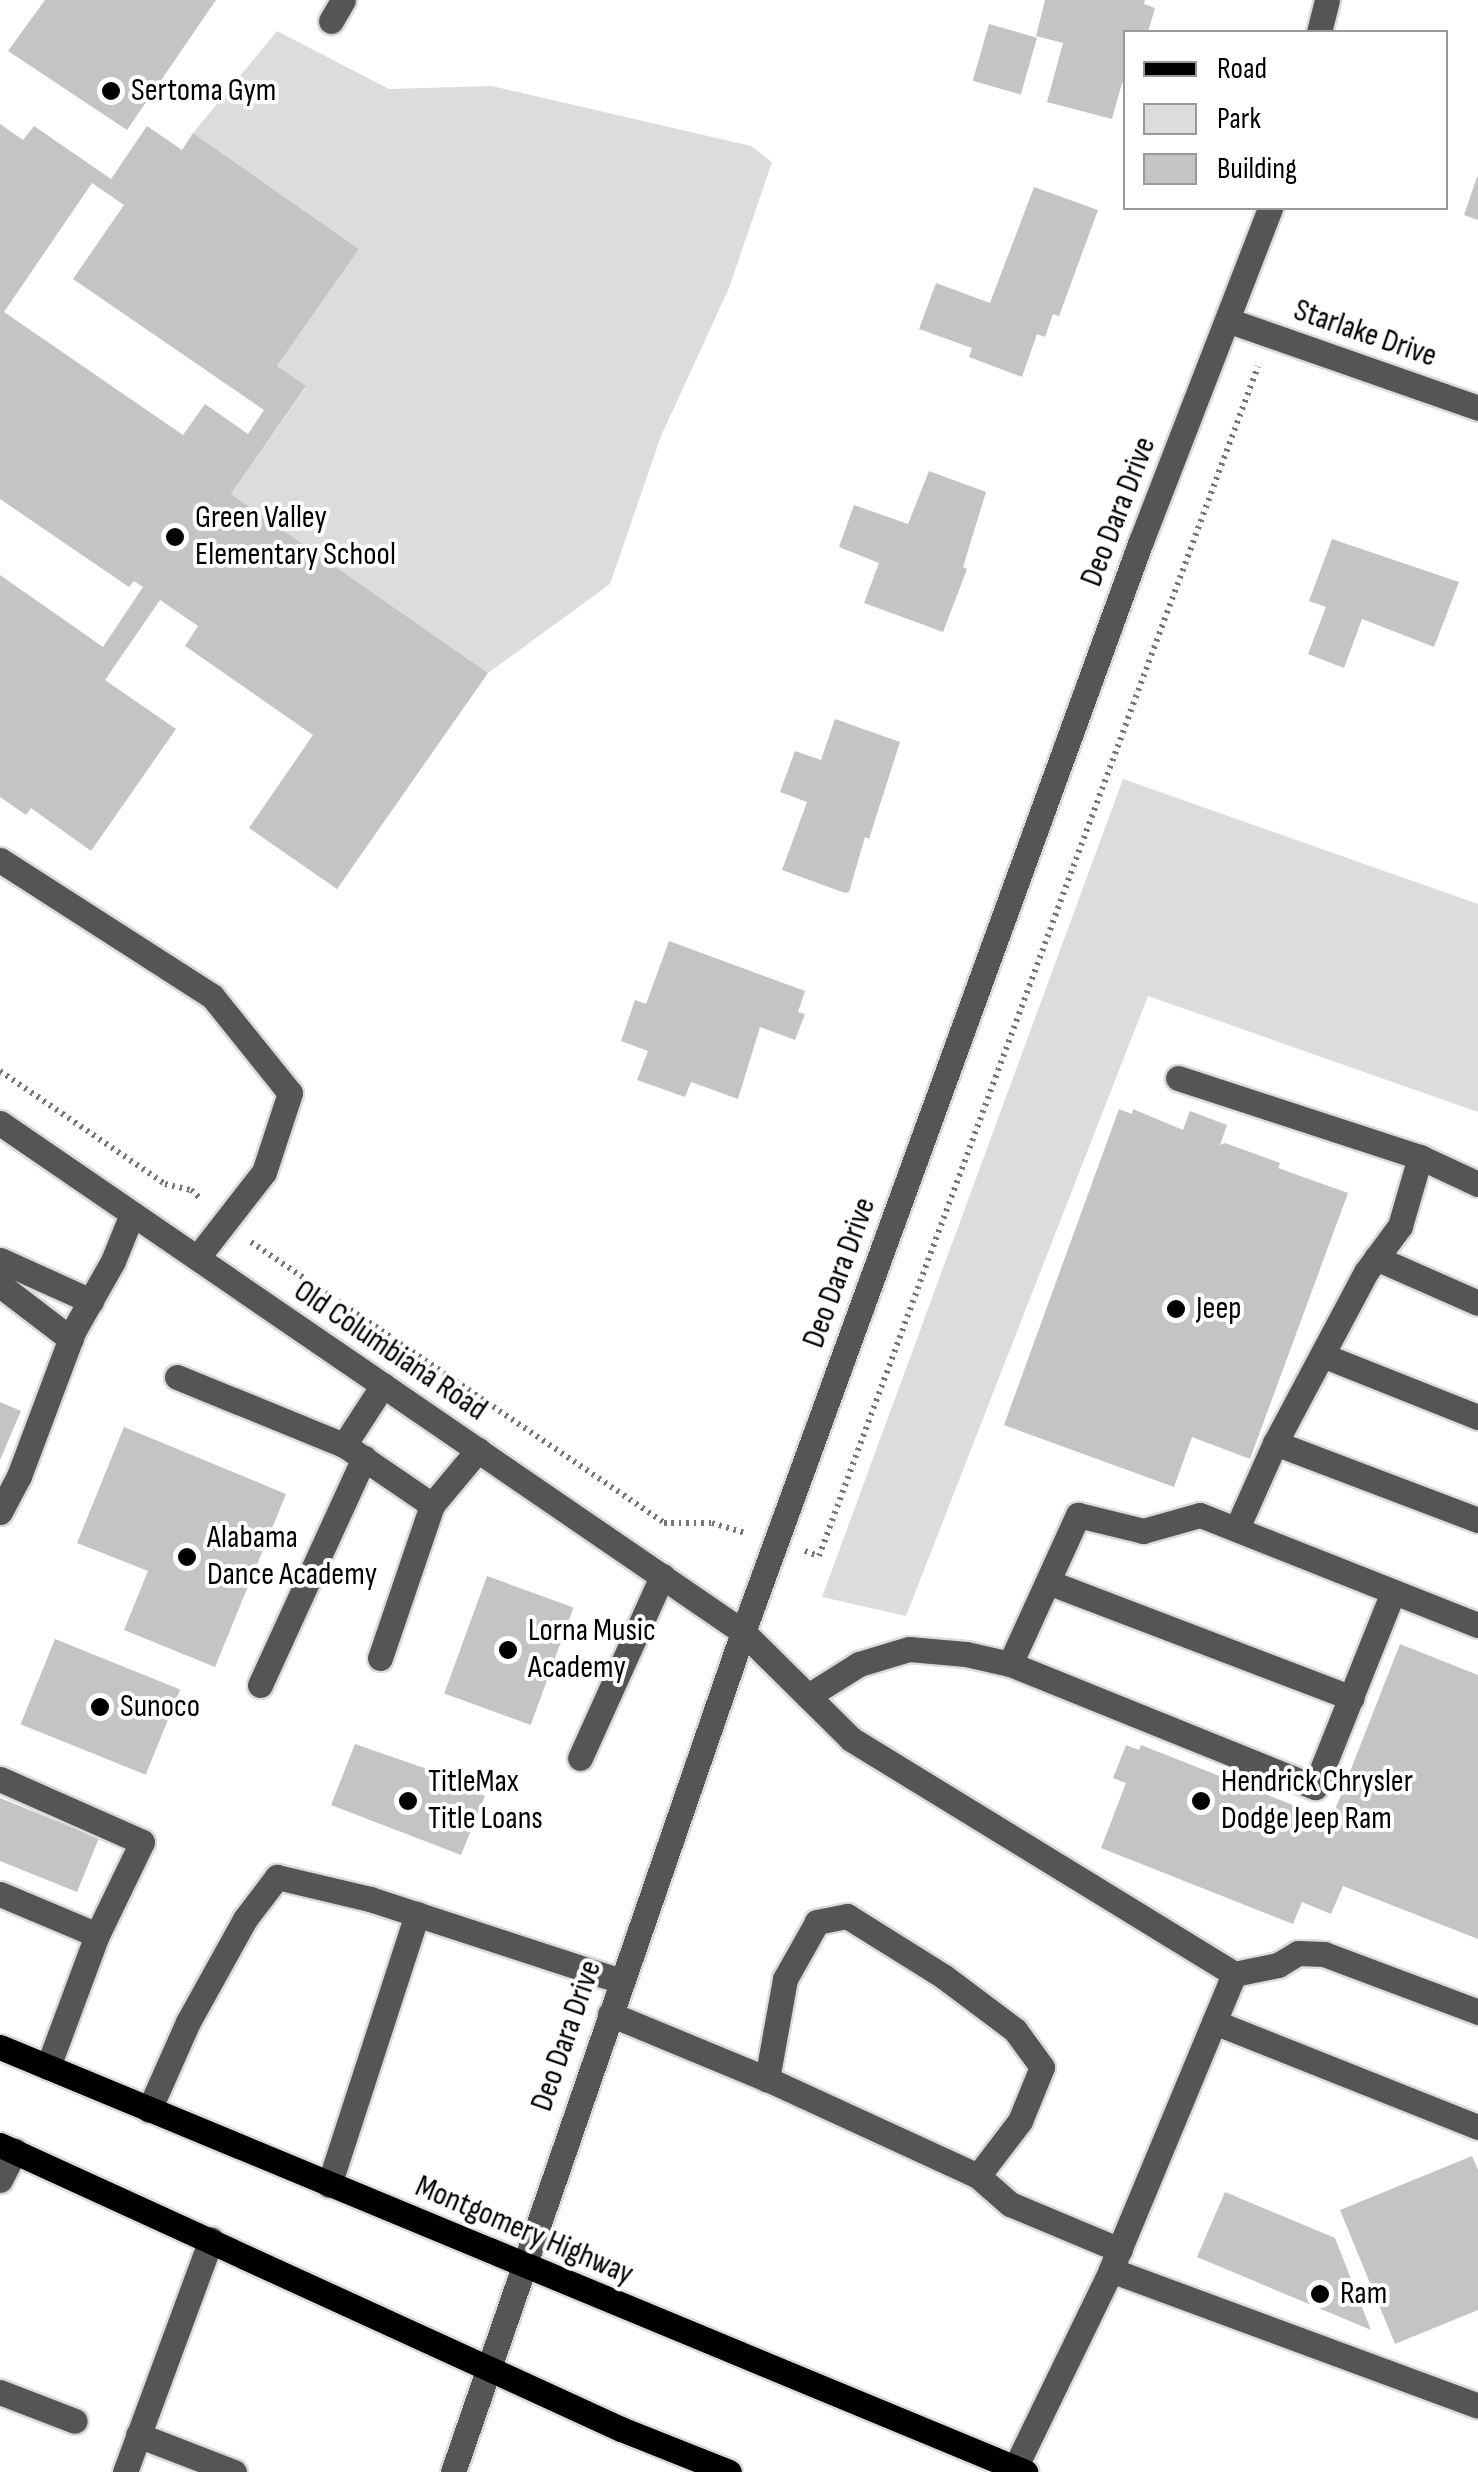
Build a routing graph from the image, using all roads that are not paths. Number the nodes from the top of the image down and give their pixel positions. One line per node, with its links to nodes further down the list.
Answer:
1 (1327, 0): 2 (street)
2 (1320, 30)
3 (1269, 210): 4 (street, Deo Dara Drive)
4 (1230, 321): 5 (street, Starlake Drive); 34 (street, Deo Dara Drive)
5 (1478, 408)
6 (0, 860): 12 (street)
7 (1178, 1078): 9 (street)
8 (0, 1123): 11 (street, Old Columbiana Road)
9 (1420, 1157): 10 (street); 13 (street)
10 (1478, 1184)
11 (132, 1214): 12 (street, Old Columbiana Road); 16 (street)
12 (197, 1258): 21 (street, Old Columbiana Road)
13 (1376, 1258): 17 (street); 19 (street)
14 (0, 1260): 16 (street)
15 (0, 1285): 18 (street)
16 (90, 1302): 18 (street)
17 (1478, 1302)
18 (71, 1339): 27 (street)
19 (1322, 1355): 22 (street); 23 (street)
20 (176, 1377): 25 (street)
21 (383, 1386): 24 (street, Old Columbiana Road); 25 (street)
22 (1478, 1417)
23 (1275, 1443): 28 (street); 29 (street)
24 (478, 1450): 26 (street); 30 (street, Old Columbiana Road)
25 (354, 1451): 26 (street); 37 (street)
26 (432, 1505): 35 (street)
27 (0, 1512)
28 (1478, 1520)
29 (1237, 1528): 31 (street); 32 (street)
30 (662, 1576): 34 (street, Old Columbiana Road); 40 (street)
31 (1048, 1582): 36 (street); 39 (street)
32 (1394, 1592): 33 (street); 39 (street)
33 (1478, 1625)
34 (743, 1632): 38 (street, Old Columbiana Road); 46 (street, Deo Dara Drive)
35 (380, 1658)
36 (1010, 1664): 38 (street); 39 (street)
37 (260, 1685)
38 (808, 1696): 45 (street, Old Columbiana Road)
39 (1352, 1698)
40 (580, 1758)
41 (0, 1779): 44 (street)
42 (0, 1894): 44 (street)
43 (417, 1914): 46 (street); 53 (street); 58 (street)
44 (97, 1935): 51 (street)
45 (1234, 1974): 47 (street); 49 (street)
46 (621, 1980): 48 (street, Deo Dara Drive)
47 (1478, 2012)
48 (610, 2014): 52 (street); 61 (street, Deo Dara Drive)
49 (1214, 2022): 54 (street); 60 (street)
50 (0, 2047): 51 (main road, Montgomery Highway)
51 (48, 2067): 53 (main road, Montgomery Highway)
52 (767, 2080): 56 (street); 56 (street)
53 (150, 2110): 58 (main road, Montgomery Highway)
54 (1478, 2127)
55 (7, 2148): 57 (street); 59 (main road)
56 (978, 2176): 60 (street)
57 (0, 2180)
58 (330, 2185): 61 (main road, Montgomery Highway)
59 (212, 2239): 62 (main road); 66 (street)
60 (1116, 2260): 64 (street); 67 (street)
61 (521, 2265): 62 (street, Deo Dara Drive); 67 (main road, Montgomery Highway)
62 (488, 2367): 70 (street, Deo Dara Drive); 71 (main road)
63 (0, 2392): 65 (street)
64 (1478, 2406)
65 (76, 2421)
66 (138, 2435): 68 (street); 69 (street)
67 (1020, 2470)
68 (125, 2472)
69 (234, 2472)
70 (454, 2472)
71 (729, 2472)

